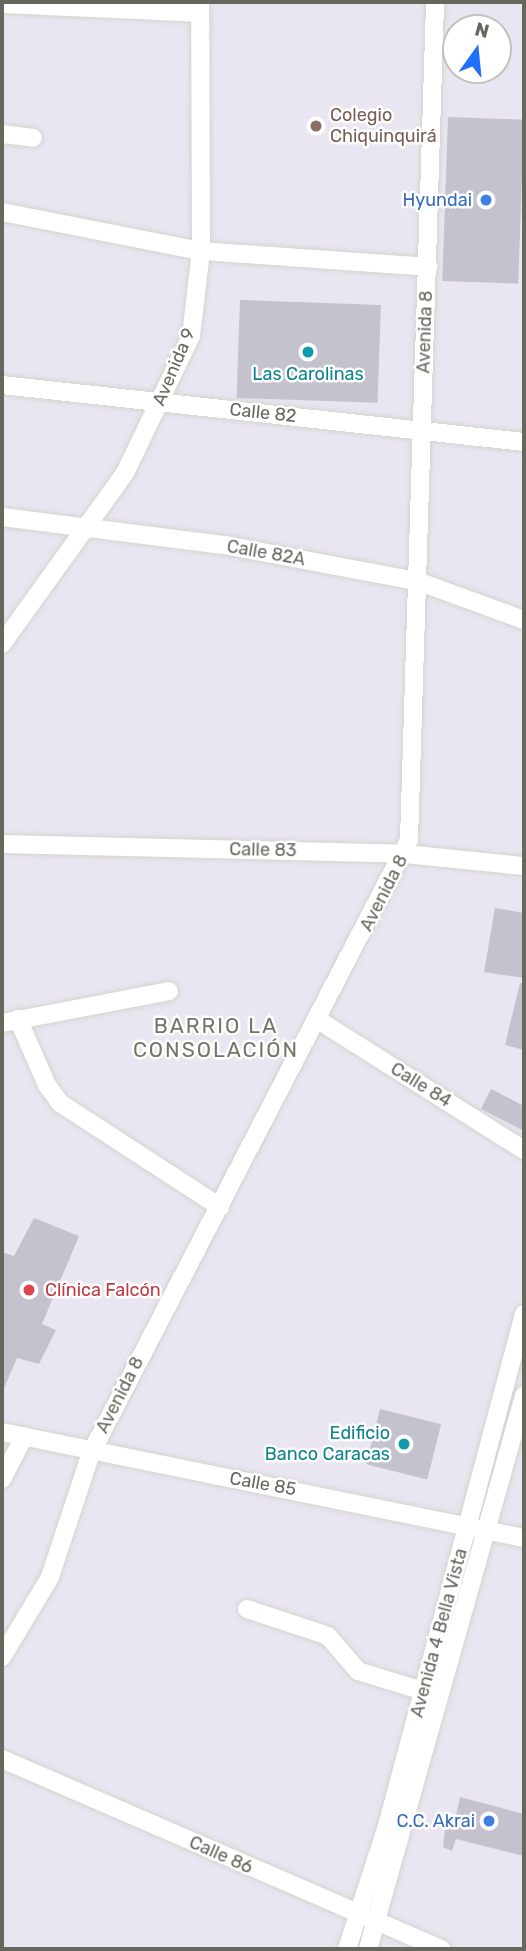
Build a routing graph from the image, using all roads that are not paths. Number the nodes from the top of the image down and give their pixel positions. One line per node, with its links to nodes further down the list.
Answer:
1 (435, 2): 8 (street, Avenida 8)
2 (2, 4): 3 (street)
3 (200, 7): 7 (street, Avenida 9)
4 (2, 134): 5 (street)
5 (33, 138)
6 (2, 212): 7 (street)
7 (201, 251): 8 (street); 10 (street, Avenida 9)
8 (428, 267): 11 (street, Avenida 8)
9 (2, 385): 10 (street, Calle 82)
10 (160, 402): 11 (street, Calle 82); 14 (street, Avenida 9)
11 (422, 429): 12 (street, Calle 82); 15 (street, Avenida 8)
12 (524, 442)
13 (2, 517): 14 (street, Calle 82A)
14 (90, 526): 15 (street, Calle 82A); 17 (street, Avenida 9)
15 (420, 582): 16 (street, Calle 82A); 19 (street, Avenida 8)
16 (524, 620)
17 (2, 645)
18 (2, 844): 19 (street, Calle 83)
19 (405, 854): 20 (street, Calle 83); 22 (street, Avenida 8)
20 (524, 866)
21 (169, 990): 23 (street)
22 (318, 1020): 24 (street, Calle 84); 25 (street, Avenida 8)
23 (10, 1021): 25 (street)
24 (524, 1150)
25 (220, 1207): 30 (street, Avenida 8)
26 (524, 1314): 32 (street, Avenida 4 Bella Vista)
27 (524, 1396): 33 (street, Avenida 4 Bella Vista)
28 (2, 1432): 29 (street, Calle 85)
29 (24, 1437): 30 (street, Calle 85); 31 (street)
30 (91, 1453): 32 (street, Calle 85); 36 (street, Avenida 8)
31 (2, 1479)
32 (468, 1525): 33 (street, Calle 85); 37 (street, Avenida 4 Bella Vista)
33 (489, 1530): 34 (street, Calle 85); 40 (street, Avenida 4 Bella Vista)
34 (524, 1538)
35 (247, 1609): 37 (street)
36 (2, 1657)
37 (423, 1690): 39 (street, Avenida 4 Bella Vista)
38 (2, 1759): 39 (street, Calle 86)
39 (360, 1916): 40 (street, Calle 86); 41 (street, Avenida 4 Bella Vista)
40 (377, 1925): 42 (street, Avenida 4 Bella Vista); 43 (street, Calle 86)
41 (347, 1949)
42 (368, 1949)
43 (442, 1949)

